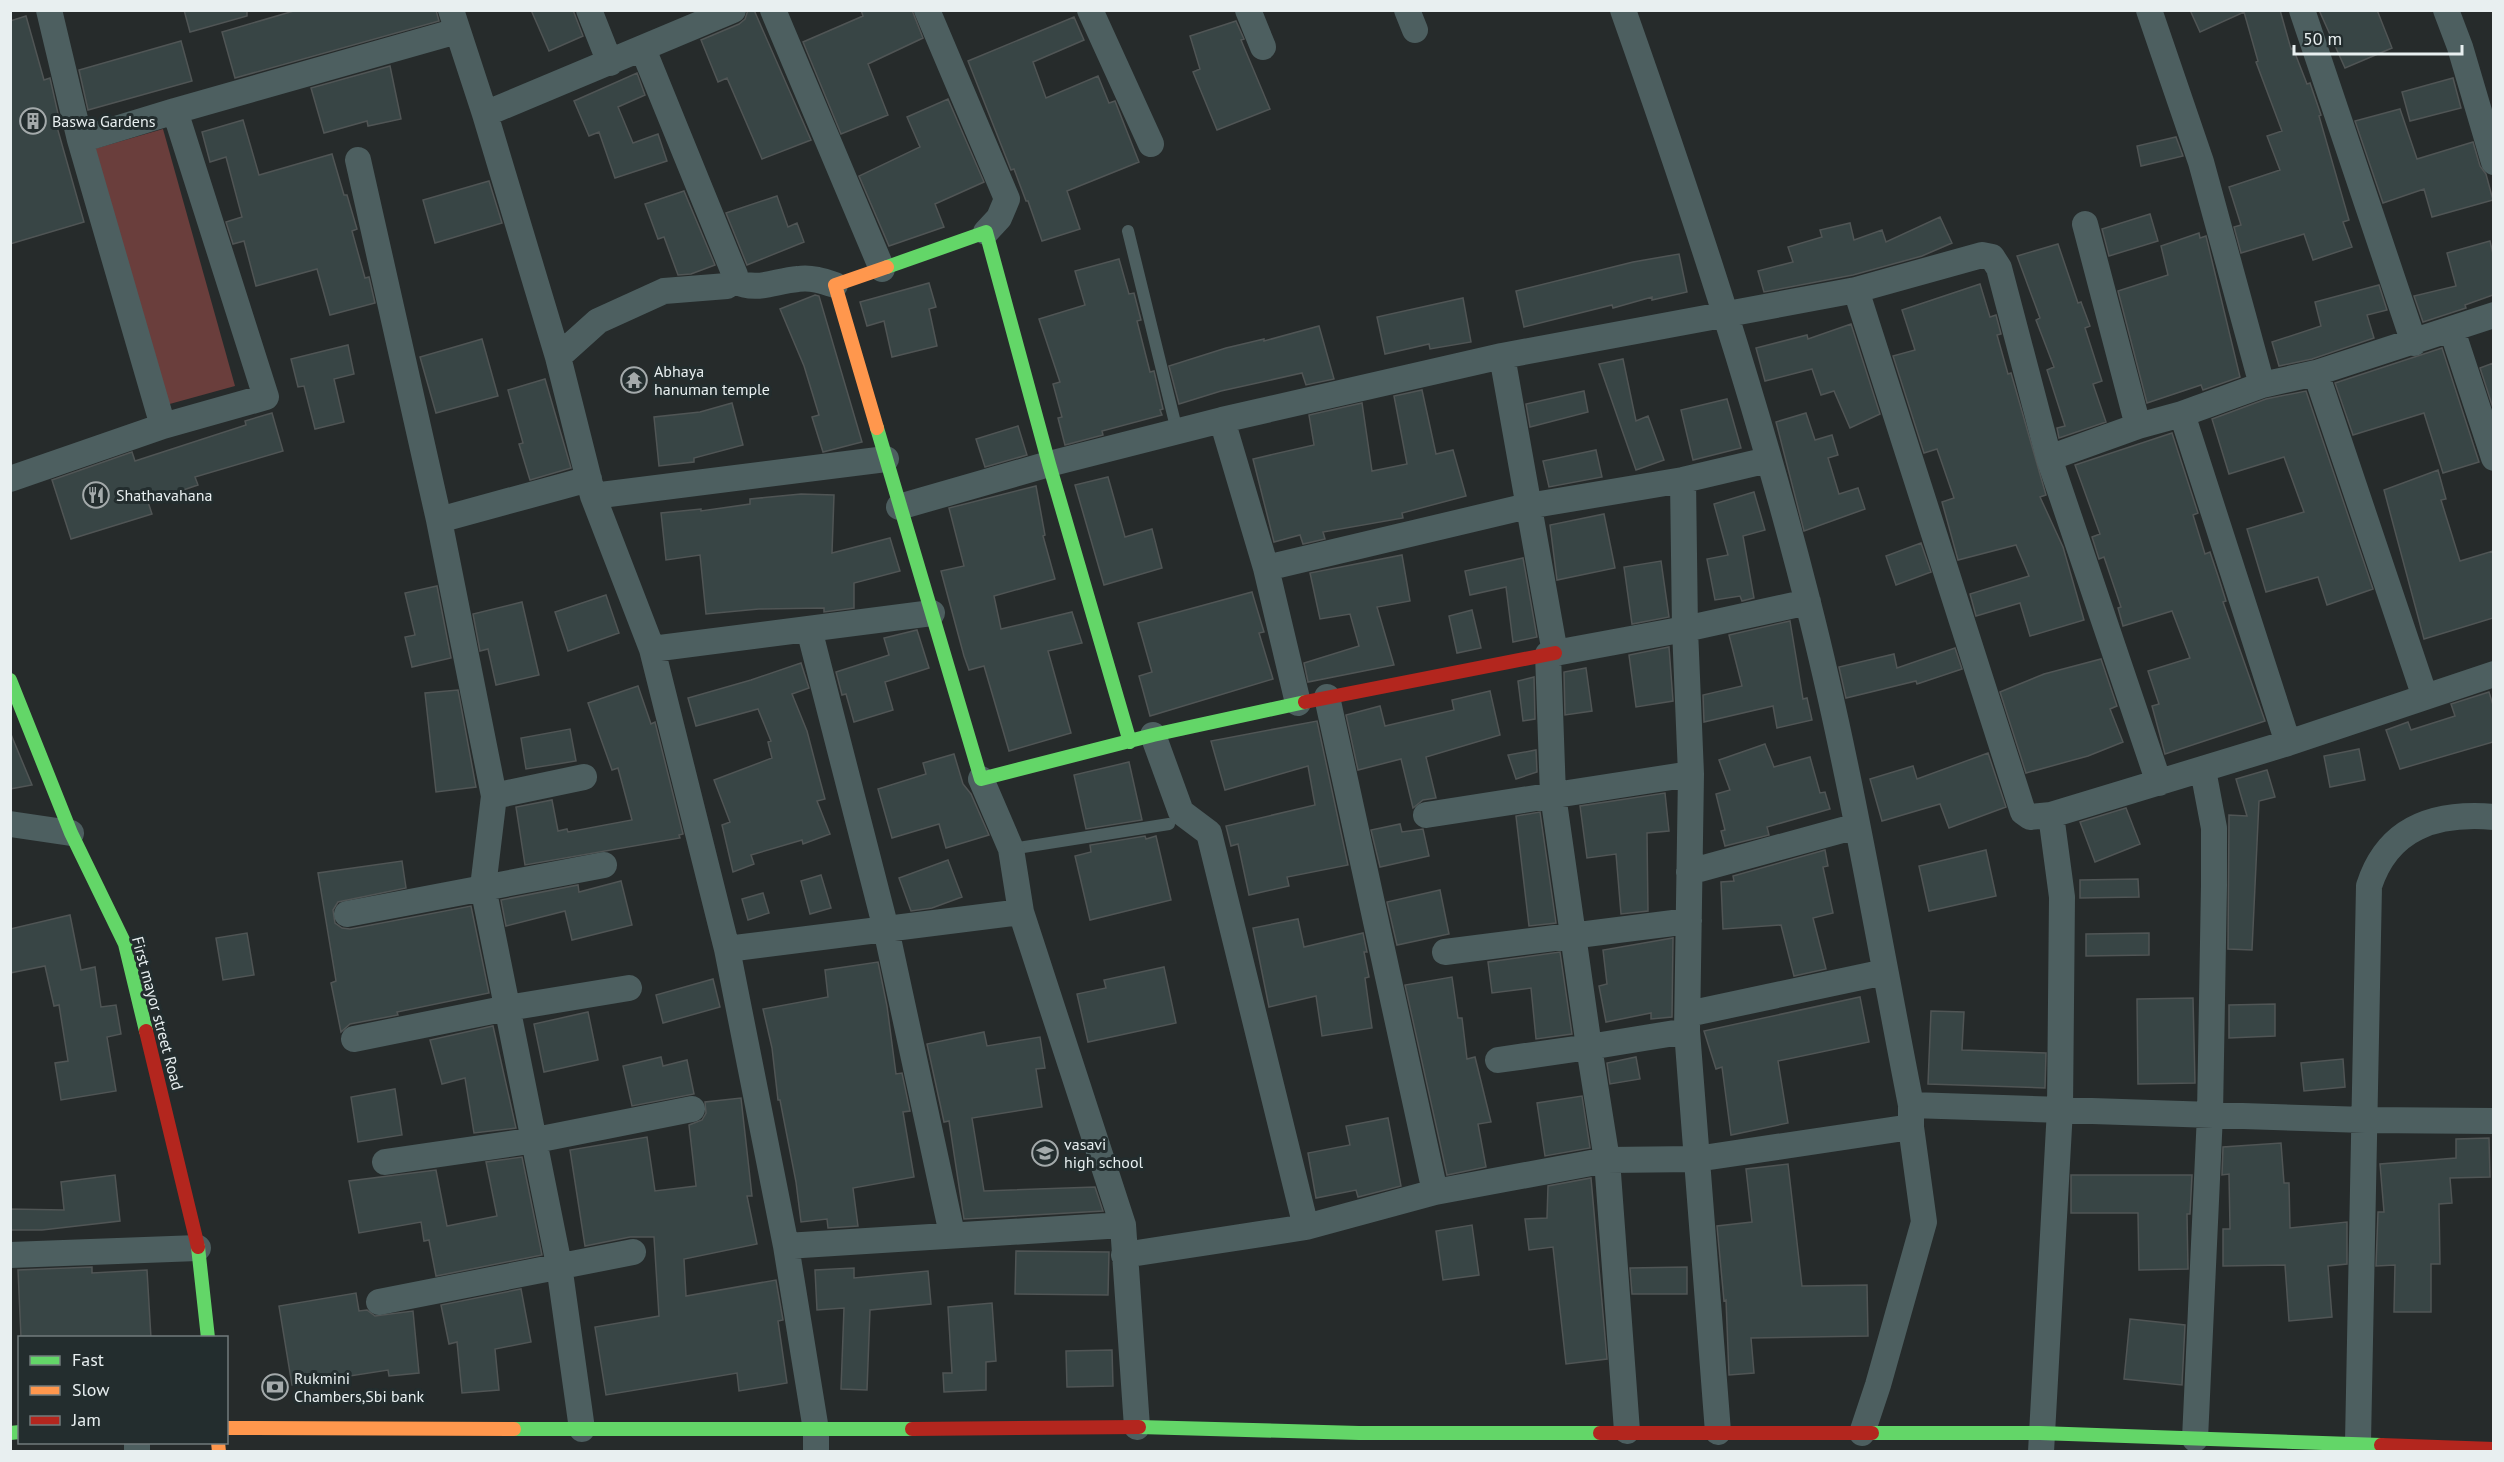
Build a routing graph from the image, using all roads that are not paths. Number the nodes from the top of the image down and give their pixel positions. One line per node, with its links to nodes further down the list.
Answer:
1 (49, 10): 18 (street)
2 (590, 10): 15 (street)
3 (733, 10): 14 (street)
4 (773, 10): 25 (street)
5 (927, 10): 24 (street)
6 (1090, 10): 19 (street)
7 (1248, 10): 13 (street)
8 (1623, 10): 29 (street)
9 (2149, 10): 36 (street)
10 (2302, 10): 32 (street)
11 (2446, 10): 21 (street)
12 (454, 21): 16 (street); 17 (street)
13 (1263, 47)
14 (643, 49): 15 (street); 26 (street)
15 (610, 63): 17 (street)
16 (175, 111): 18 (street); 39 (street)
17 (485, 114): 34 (street)
18 (80, 140): 39 (street)
19 (1151, 144)
20 (358, 160): 52 (street)
21 (2493, 162)
22 (2085, 224): 40 (street)
23 (1128, 231): 41 (lane)
24 (986, 232): 25 (street); 46 (street)
25 (882, 269): 27 (street)
26 (734, 281): 27 (street); 34 (street)
27 (835, 285): 44 (street)
28 (1856, 290): 29 (street); 42 (street); 75 (street)
29 (1726, 315): 33 (street); 45 (street)
30 (2493, 315): 31 (street)
31 (2452, 330): 32 (street); 43 (street)
32 (2414, 343): 35 (street)
33 (1502, 356): 38 (street); 50 (street)
34 (558, 357): 49 (street)
35 (2316, 374): 36 (street); 63 (street)
36 (2262, 385): 37 (street)
37 (2182, 414): 40 (street); 66 (street)
38 (1222, 420): 41 (street); 53 (street)
39 (163, 426): 47 (street)
40 (2138, 426): 42 (street)
41 (1177, 431): 46 (street)
42 (2049, 458): 71 (street)
43 (2493, 458)
44 (886, 459): 49 (street); 51 (street)
45 (1768, 460): 48 (street); 54 (street)
46 (1048, 464): 51 (street); 65 (street)
47 (10, 479)
48 (1683, 480): 50 (street); 57 (street)
49 (591, 488): 52 (street); 58 (street)
50 (1528, 506): 53 (street); 59 (street)
51 (899, 507): 55 (street)
52 (439, 520): 73 (street)
53 (1266, 568): 64 (street)
54 (1808, 602): 57 (street); 79 (street)
55 (932, 614): 56 (street); 70 (street)
56 (809, 629): 58 (street); 88 (street)
57 (1685, 629): 59 (street); 68 (street)
58 (652, 649): 90 (street)
59 (1551, 653): 62 (street); 72 (street)
60 (2493, 674): 63 (street)
61 (10, 680): 80 (street, First mayor street Road)
62 (1327, 697): 64 (street); 109 (street)
63 (2425, 697): 66 (street)
64 (1298, 703): 65 (street)
65 (1142, 738): 70 (street); 111 (street)
66 (2288, 743): 67 (street)
67 (2203, 770): 71 (street); 101 (street)
68 (1691, 774): 72 (street); 83 (street)
69 (584, 777): 73 (street)
70 (981, 779): 81 (street)
71 (2159, 783): 75 (street)
72 (1553, 795): 74 (street); 89 (street)
73 (494, 796): 84 (street)
74 (1426, 814)
75 (2051, 815): 100 (street)
76 (2493, 816): 103 (street)
77 (10, 824): 80 (street)
78 (1168, 824): 81 (lane)
79 (1857, 826): 83 (street); 92 (street)
80 (71, 833): 114 (street, First mayor street Road)
81 (1011, 849): 85 (street)
82 (604, 865): 84 (street)
83 (1689, 872): 87 (street)
84 (483, 887): 86 (street); 94 (street)
85 (1021, 912): 88 (street); 110 (street)
86 (347, 914)
87 (1689, 921): 89 (street); 95 (street)
88 (886, 929): 90 (street); 112 (street)
89 (1574, 935): 91 (street); 97 (street)
90 (727, 949): 113 (street)
91 (1445, 952)
92 (1885, 972): 95 (street); 102 (street)
93 (629, 988): 94 (street)
94 (508, 1008): 96 (street); 105 (street)
95 (1688, 1022): 97 (street); 106 (street)
96 (354, 1039)
97 (1589, 1047): 98 (street); 107 (street)
98 (1498, 1060)
99 (692, 1109): 105 (street)
100 (2060, 1109): 101 (street); 102 (street); 129 (street)
101 (2210, 1114): 103 (street); 127 (street)
102 (1911, 1116): 106 (street); 126 (street)
103 (2365, 1120): 104 (street); 130 (street)
104 (2493, 1121)
105 (536, 1140): 108 (street); 118 (street)
106 (1696, 1159): 107 (street); 125 (street)
107 (1607, 1160): 109 (street); 124 (street)
108 (385, 1162)
109 (1435, 1192): 111 (street)
110 (1123, 1225): 112 (street); 117 (street)
111 (1306, 1227): 117 (street)
112 (952, 1234): 113 (street)
113 (786, 1246): 128 (street)
114 (198, 1248): 116 (street); 120 (street, First mayor street Road)
115 (633, 1252): 118 (street)
116 (10, 1255)
117 (1124, 1256): 121 (street)
118 (559, 1266): 119 (street); 123 (street)
119 (379, 1302)
120 (208, 1336)
121 (1137, 1427): 124 (street); 128 (street)
122 (228, 1428): 123 (street)
123 (582, 1429): 128 (street)
124 (1627, 1431): 125 (street)
125 (1718, 1432): 126 (street)
126 (1862, 1433): 129 (street)
127 (2195, 1438): 129 (street); 130 (street)
128 (816, 1441)
129 (2040, 1442)
130 (2358, 1442): 131 (street)
131 (2493, 1449)

